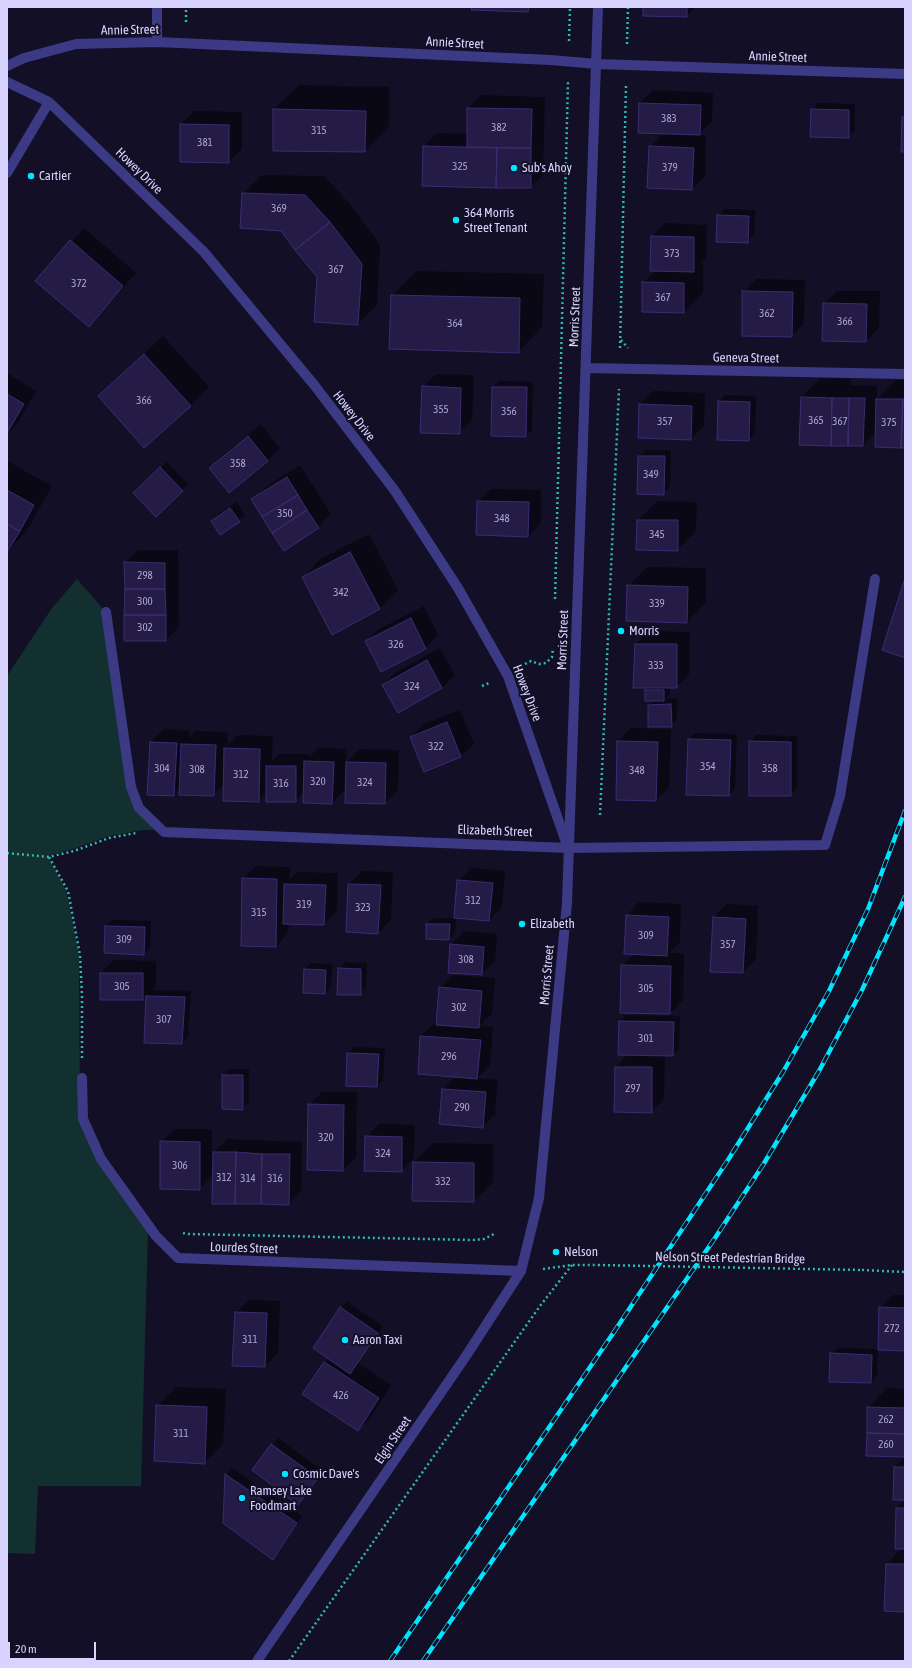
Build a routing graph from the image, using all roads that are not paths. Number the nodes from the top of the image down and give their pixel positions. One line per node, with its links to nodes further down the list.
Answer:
1 (157, 7): 3 (street)
2 (598, 7): 4 (street, Morris Street)
3 (157, 42): 4 (street, Annie Street); 5 (street, Annie Street)
4 (597, 64): 6 (street, Annie Street); 10 (street, Morris Street)
5 (7, 66)
6 (905, 74)
7 (7, 82): 8 (street, Howey Drive)
8 (49, 102): 9 (street); 14 (street, Howey Drive)
9 (7, 173)
10 (586, 368): 11 (street, Geneva Street); 14 (street, Morris Street)
11 (905, 374)
12 (875, 579): 14 (street, Elizabeth Street)
13 (106, 612): 14 (street, Elizabeth Street)
14 (568, 848): 16 (street, Morris Street)
15 (82, 1078): 16 (street, Lourdes Street)
16 (521, 1271): 17 (street, Elgin Street)
17 (257, 1661)

